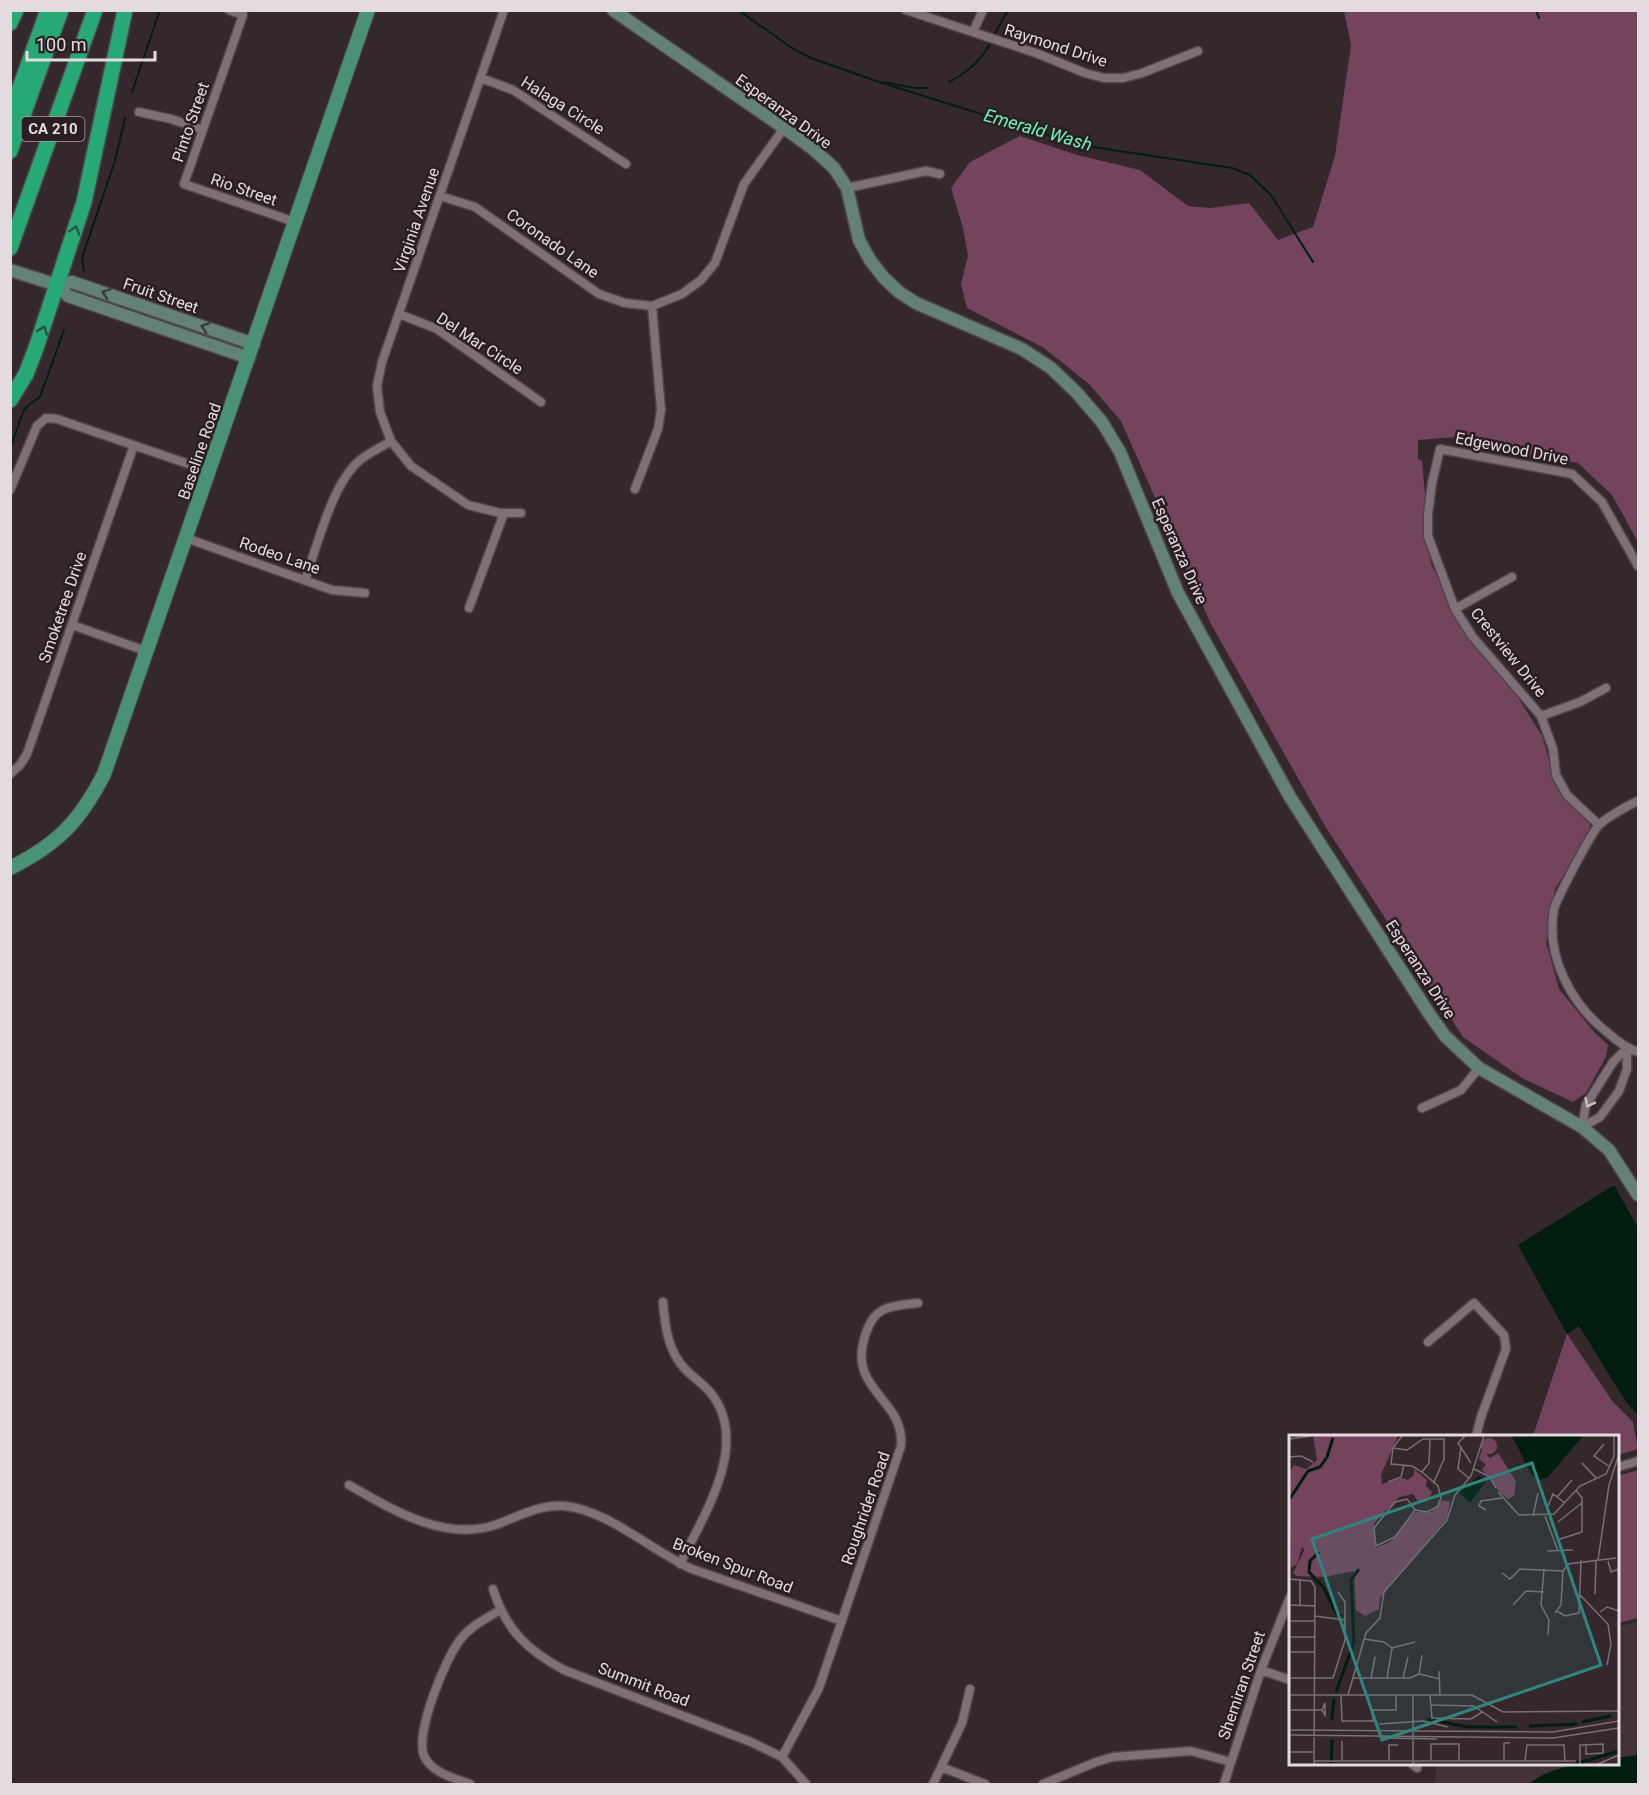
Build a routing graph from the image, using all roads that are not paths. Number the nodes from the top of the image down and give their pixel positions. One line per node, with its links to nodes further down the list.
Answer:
1 (16, 10): 13 (highway)
2 (48, 10): 18 (highway, CA 210)
3 (61, 10): 21 (highway)
4 (84, 10): 27 (highway)
5 (95, 10): 29 (highway, CA 210)
6 (126, 10): 31 (highway, one-way to 6)
7 (229, 10): 20 (street, Pinto Street)
8 (368, 10): 28 (main road, Baseline Road)
9 (504, 10): 16 (street, Virginia Avenue)
10 (613, 10): 19 (main road, Esperanza Drive)
11 (906, 10): 14 (street, Raymond Drive)
12 (983, 10): 14 (street)
13 (10, 23)
14 (973, 32): 15 (street, Raymond Drive)
15 (1198, 51)
16 (481, 78): 22 (street, Halaga Circle); 26 (street, Virginia Avenue)
17 (139, 112): 20 (street)
18 (10, 115)
19 (784, 128): 25 (main road, Esperanza Drive); 32 (street)
20 (203, 130): 24 (street, Pinto Street)
21 (10, 151)
22 (626, 164)
23 (940, 174): 25 (street)
24 (184, 184): 28 (street, Rio Street)
25 (847, 188): 63 (main road, Esperanza Drive)
26 (440, 196): 32 (street, Coronado Lane); 33 (street, Virginia Avenue)
27 (10, 217)
28 (295, 222): 34 (main road, Baseline Road)
29 (10, 248)
30 (10, 270): 31 (main road, Fruit Street)
31 (57, 285): 34 (main road, Fruit Street, one-way to 31); 35 (main road, Fruit Street); 36 (highway, one-way to 31)
32 (652, 306): 42 (street)
33 (399, 314): 37 (street, Del Mar Circle); 38 (street, Virginia Avenue)
34 (254, 344): 35 (main road, Baseline Road)
35 (249, 358): 41 (main road, Baseline Road)
36 (10, 400)
37 (541, 402)
38 (391, 441): 44 (street, Virginia Avenue); 49 (street)
39 (134, 445): 41 (street); 43 (street); 53 (street, Smoketree Drive)
40 (1440, 449): 47 (street, Edgewood Drive); 52 (street, Crestview Drive)
41 (209, 471): 46 (main road, Baseline Road)
42 (635, 489)
43 (10, 490)
44 (504, 513): 45 (street, Virginia Avenue); 51 (street)
45 (521, 513)
46 (186, 538): 49 (street, Rodeo Lane); 54 (main road, Baseline Road)
47 (1638, 566)
48 (1512, 577): 52 (street)
49 (305, 580): 50 (street, Rodeo Lane)
50 (365, 593)
51 (468, 608)
52 (1455, 609): 56 (street, Crestview Drive)
53 (72, 625): 54 (street); 57 (street, Smoketree Drive)
54 (146, 651): 60 (main road, Baseline Road)
55 (1606, 688): 56 (street)
56 (1541, 716): 59 (street, Crestview Drive)
57 (10, 774)
58 (1638, 801): 59 (street)
59 (1599, 825): 61 (street)
60 (10, 868)
61 (1626, 1048): 62 (street); 64 (street); 65 (street)
62 (1638, 1052)
63 (1479, 1068): 66 (street); 67 (main road, Esperanza Drive)
64 (1604, 1078): 65 (street); 67 (street, one-way to 67)
65 (1622, 1084): 67 (street)
66 (1422, 1108)
67 (1581, 1127): 68 (main road, Esperanza Drive)
68 (1638, 1195)
69 (663, 1302): 76 (street)
70 (918, 1303): 80 (street, Roughrider Road)
71 (1428, 1342): 72 (street)
72 (1476, 1435)
73 (1638, 1461): 74 (street)
74 (1619, 1466)
75 (349, 1485): 76 (street, Broken Spur Road)
76 (680, 1564): 80 (street, Broken Spur Road)
77 (494, 1589): 79 (street, Summit Road)
78 (1289, 1600): 81 (street, Shemiran Street)
79 (500, 1610): 84 (street, Summit Road); 87 (street)
80 (842, 1621): 84 (street, Roughrider Road)
81 (1261, 1670): 82 (street); 85 (street, Shemiran Street)
82 (1289, 1680)
83 (970, 1689): 86 (street)
84 (782, 1756): 88 (street, Summit Road)
85 (1231, 1762): 91 (street); 92 (street, Shemiran Street)
86 (941, 1767): 89 (street); 90 (street)
87 (470, 1785)
88 (806, 1785)
89 (933, 1785)
90 (985, 1785)
91 (1043, 1785)
92 (1224, 1785)

